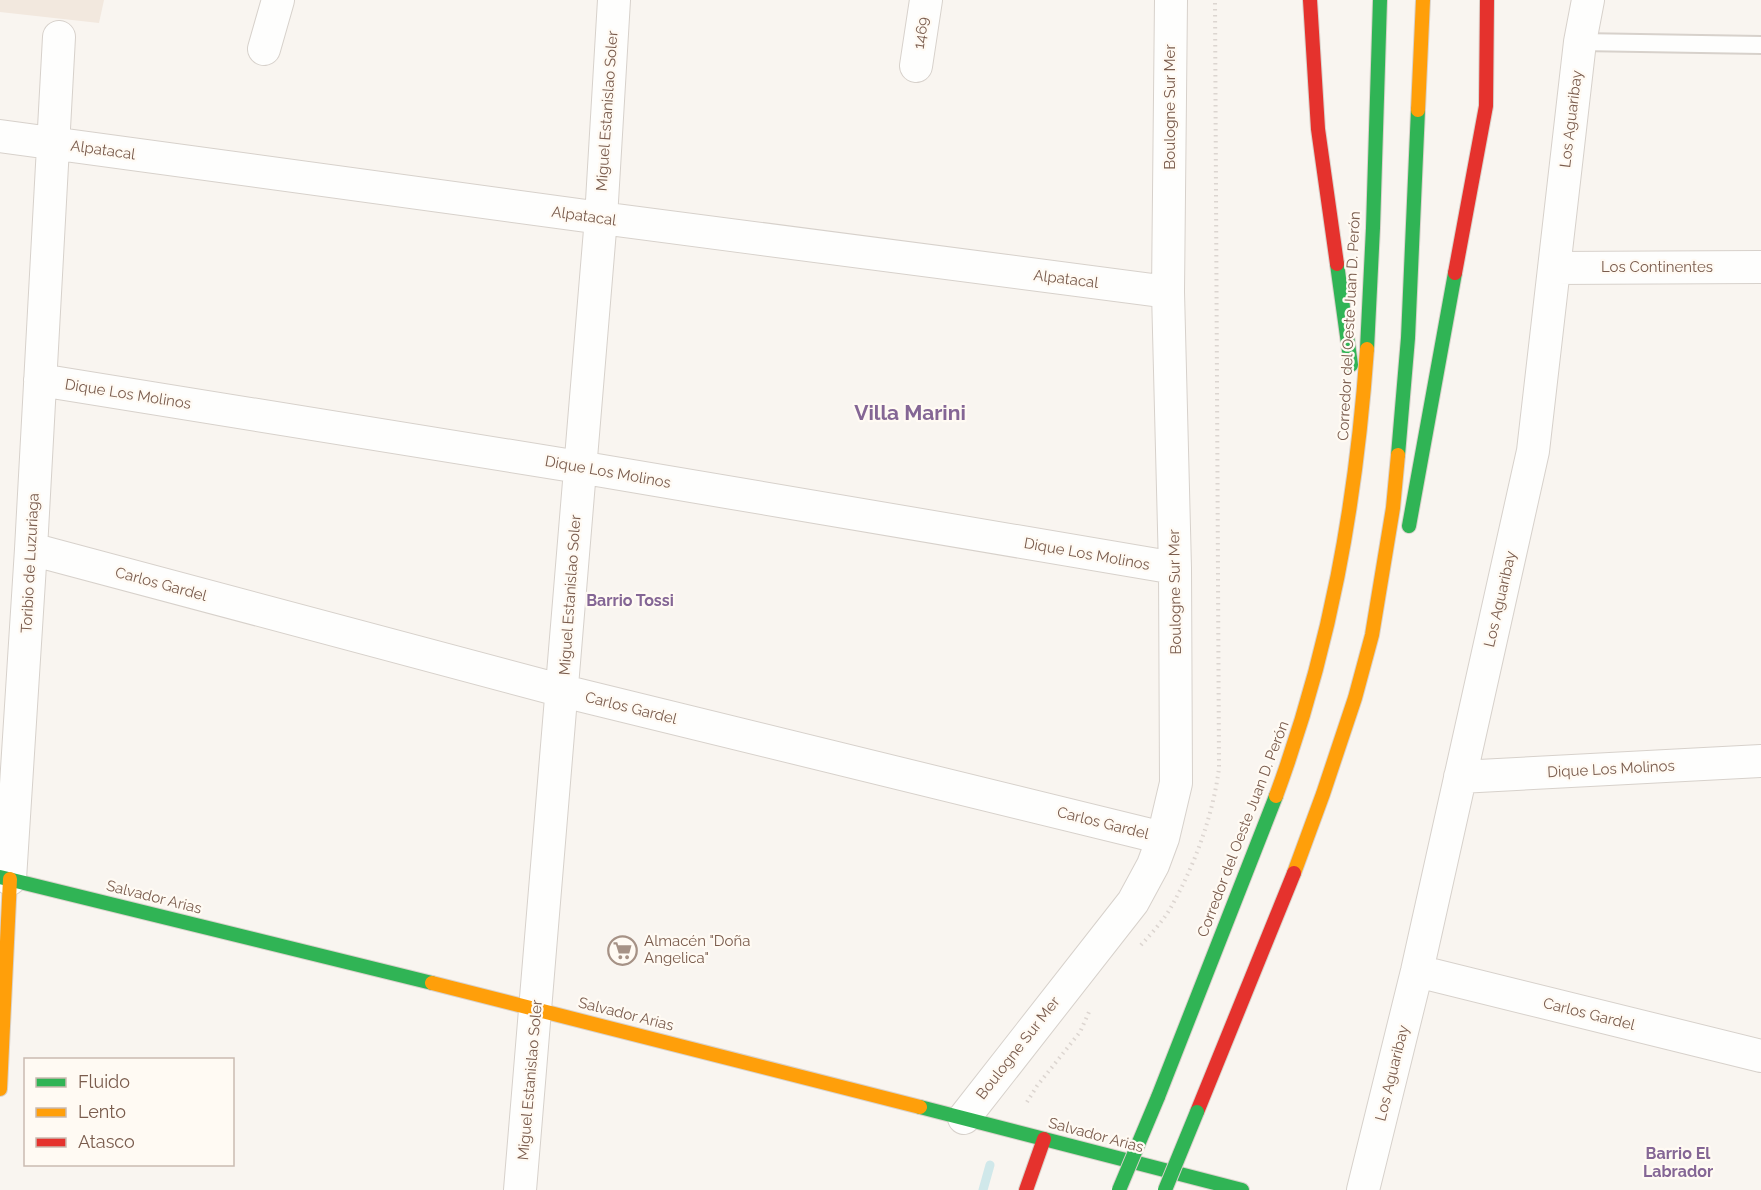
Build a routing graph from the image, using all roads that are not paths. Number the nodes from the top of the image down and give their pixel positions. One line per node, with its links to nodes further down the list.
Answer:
1 (278, 0): 13 (street)
2 (614, 0): 17 (street, Miguel Estanislao Soler)
3 (926, 0): 14 (street, 1469)
4 (1171, 0): 20 (street, Boulogne Sur Mer)
5 (1310, 0): 22 (main road)
6 (1380, 0): 22 (main road, Corredor del Oeste Juan D. Perón)
7 (1423, 0): 28 (main road)
8 (1488, 0): 24 (main road)
9 (1588, 0): 11 (street, Los Aguaribay)
10 (59, 37): 16 (street, Toribio de Luzuriaga)
11 (1580, 42): 12 (lane); 19 (street, Los Aguaribay)
12 (1761, 45)
13 (264, 49)
14 (916, 66)
15 (0, 136): 16 (street, Alpatacal)
16 (52, 143): 17 (street, Alpatacal); 21 (street, Toribio de Luzuriaga)
17 (601, 218): 20 (street, Alpatacal); 23 (street, Miguel Estanislao Soler)
18 (1761, 267): 19 (street, Los Continentes)
19 (1554, 268): 31 (street, Los Aguaribay)
20 (1168, 292): 26 (street, Boulogne Sur Mer)
21 (40, 380): 23 (street, Dique Los Molinos); 25 (street, Toribio de Luzuriaga)
22 (1360, 433): 42 (main road, Corredor del Oeste Juan D. Perón, bridge)
23 (579, 467): 26 (street, Dique Los Molinos); 29 (street, Miguel Estanislao Soler)
24 (1406, 538)
25 (31, 549): 29 (street, Carlos Gardel); 33 (street, Toribio de Luzuriaga)
26 (1175, 568): 32 (street, Boulogne Sur Mer)
27 (1394, 582): 28 (main road)
28 (1372, 635): 43 (main road, bridge)
29 (563, 691): 32 (street, Carlos Gardel); 35 (street, Miguel Estanislao Soler)
30 (1761, 761): 31 (street, Dique Los Molinos)
31 (1460, 777): 34 (street, Los Aguaribay)
32 (1163, 838): 38 (street, Boulogne Sur Mer)
33 (5, 878): 35 (main road, Salvador Arias); 37 (main road, Toribio de Luzuriaga)
34 (1417, 971): 36 (street, Carlos Gardel); 45 (street, Los Aguaribay)
35 (536, 1008): 38 (main road, Salvador Arias); 40 (street, Miguel Estanislao Soler)
36 (1761, 1056)
37 (0, 1089)
38 (964, 1118): 39 (main road, Salvador Arias)
39 (1044, 1139): 41 (main road); 44 (main road, Salvador Arias)
40 (520, 1190)
41 (1026, 1190)
42 (1119, 1190)
43 (1165, 1190)
44 (1242, 1190)
45 (1363, 1190)

